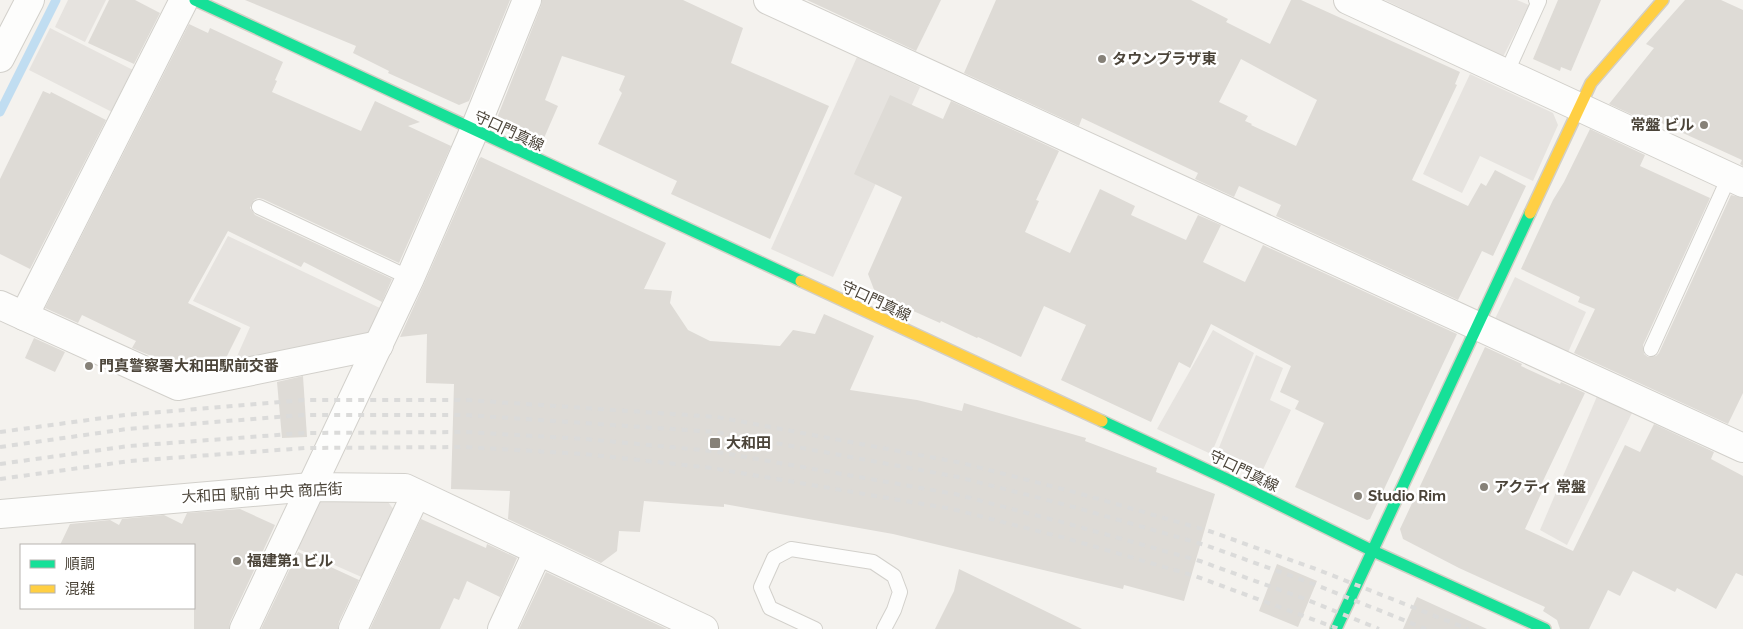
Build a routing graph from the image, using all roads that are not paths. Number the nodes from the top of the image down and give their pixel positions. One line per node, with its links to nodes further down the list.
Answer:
1 (30, 0): 9 (street)
2 (184, 0): 16 (street)
3 (195, 0): 12 (main road, 守口門真線)
4 (527, 0): 12 (street)
5 (768, 0): 17 (street)
6 (1348, 0): 10 (street)
7 (1536, 0): 10 (lane)
8 (1663, 0): 11 (main road)
9 (0, 58)
10 (1506, 74): 11 (street)
11 (1579, 108): 13 (street); 17 (main road)
12 (474, 131): 15 (street); 25 (main road, 守口門真線)
13 (1736, 180): 19 (lane)
14 (259, 207): 15 (lane)
15 (410, 278): 18 (street)
16 (12, 311): 18 (street)
17 (1479, 326): 20 (street); 25 (main road)
18 (379, 345): 21 (street)
19 (1651, 349)
20 (1743, 448)
21 (311, 487): 22 (street, 大和田 駅前 中央 商店街); 23 (street, 大和田 駅前 中央 商店街); 27 (street)
22 (416, 494): 24 (street, 大和田 駅前 中央 商店街); 28 (street)
23 (0, 514)
24 (538, 551): 26 (street, 大和田 駅前 中央 商店街); 29 (street)
25 (1373, 551): 32 (main road); 33 (main road, 守口門真線)
26 (692, 626)
27 (244, 629)
28 (353, 629)
29 (502, 629)
30 (815, 629): 31 (lane)
31 (884, 629)
32 (1336, 629)
33 (1545, 629)

